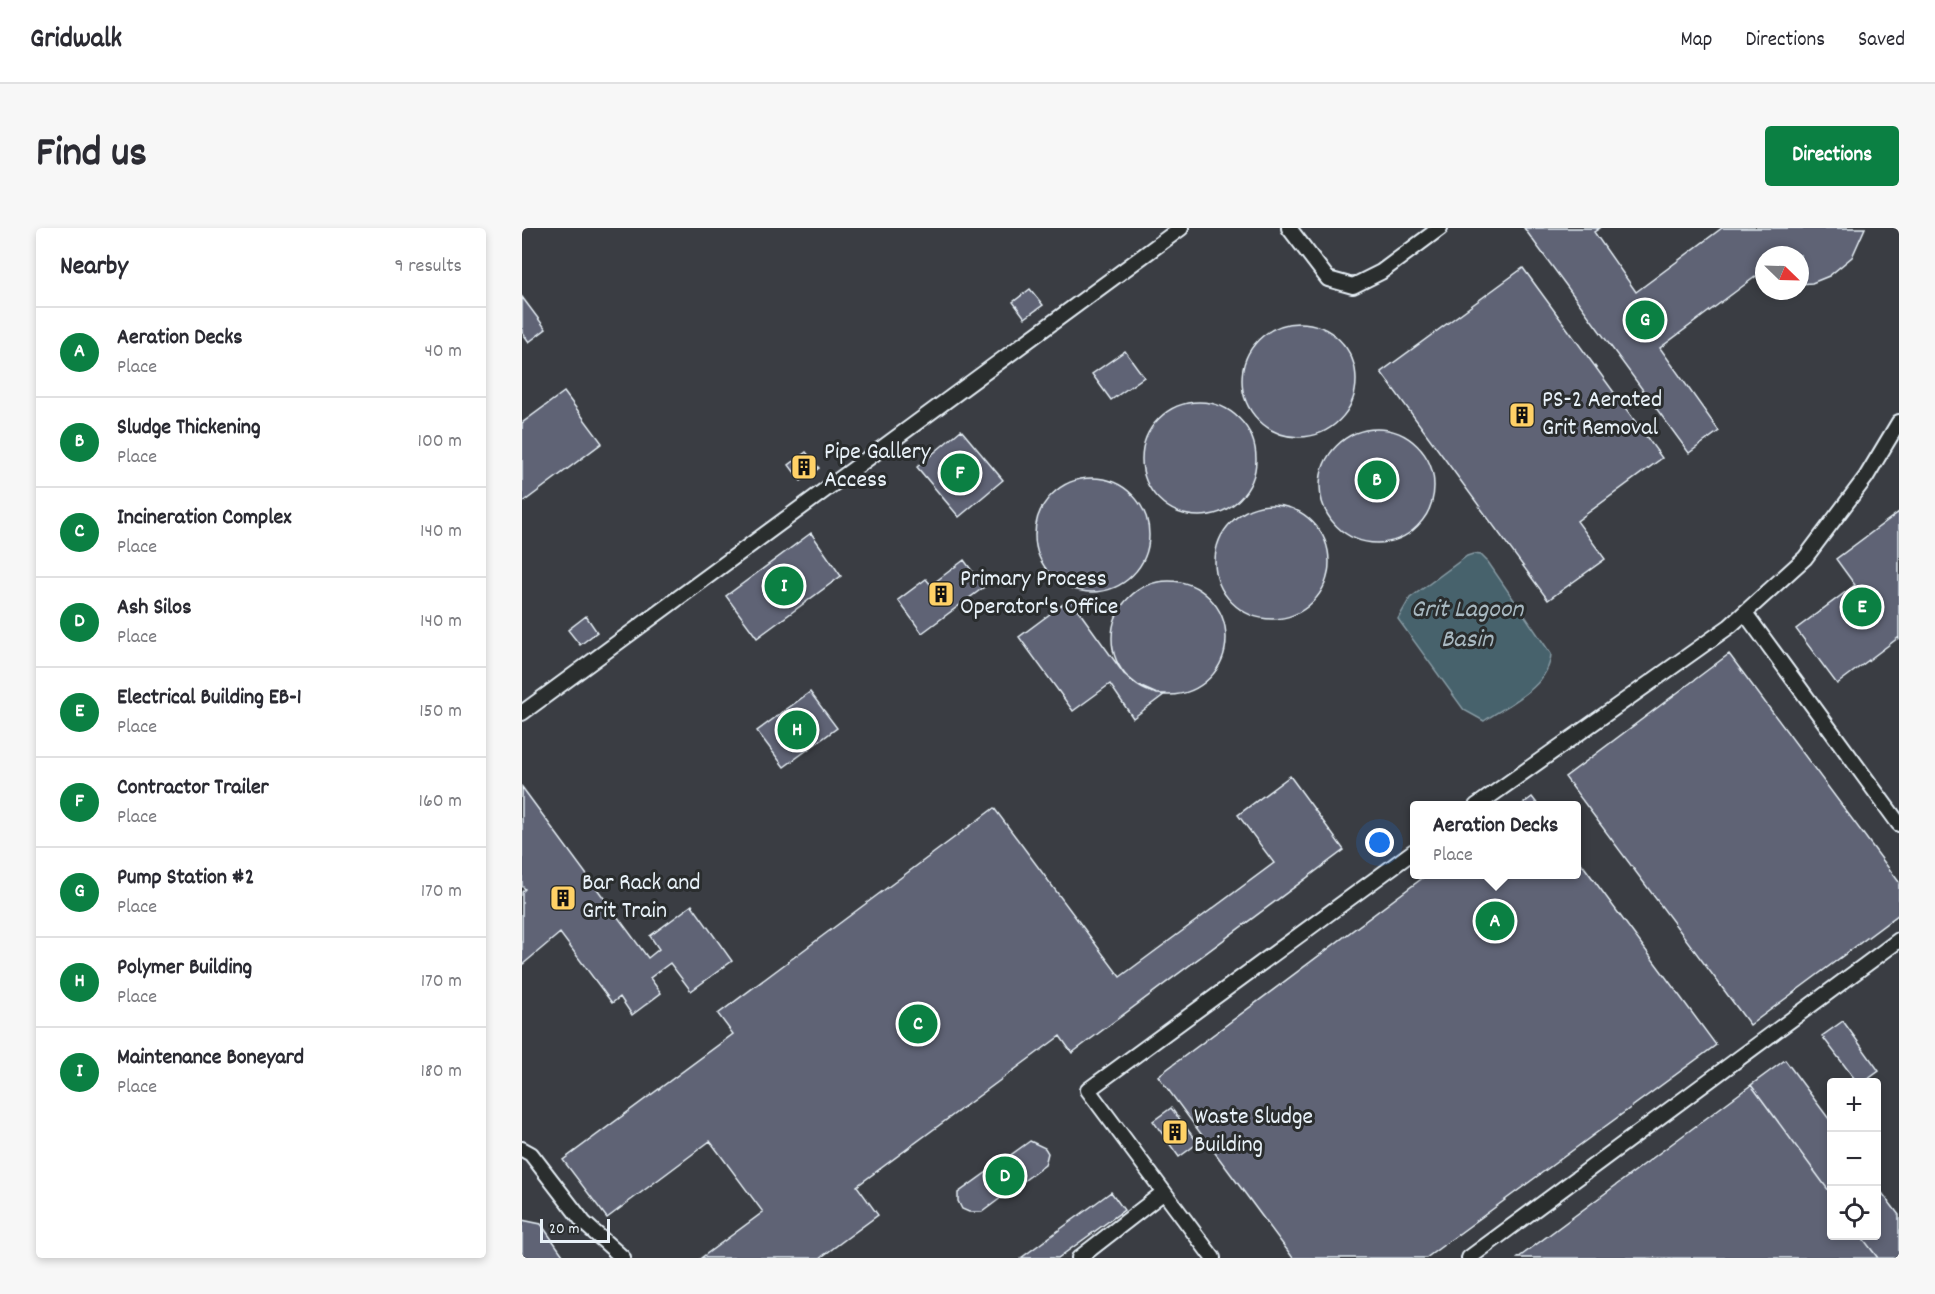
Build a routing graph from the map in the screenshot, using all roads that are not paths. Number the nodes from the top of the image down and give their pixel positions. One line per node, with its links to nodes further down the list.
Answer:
1 (1180, 228): 6 (lane)
2 (1289, 228): 3 (lane)
3 (1440, 228)
4 (1899, 422): 5 (lane)
5 (1745, 613): 7 (lane); 8 (lane)
6 (522, 713)
7 (1483, 801)
8 (1899, 824)
9 (1410, 854): 12 (lane)
10 (1899, 940): 16 (lane)
11 (522, 1149): 13 (lane)
12 (1164, 1192): 14 (lane); 15 (lane)
13 (623, 1258)
14 (1079, 1258)
15 (1213, 1258)
16 (1469, 1258)

